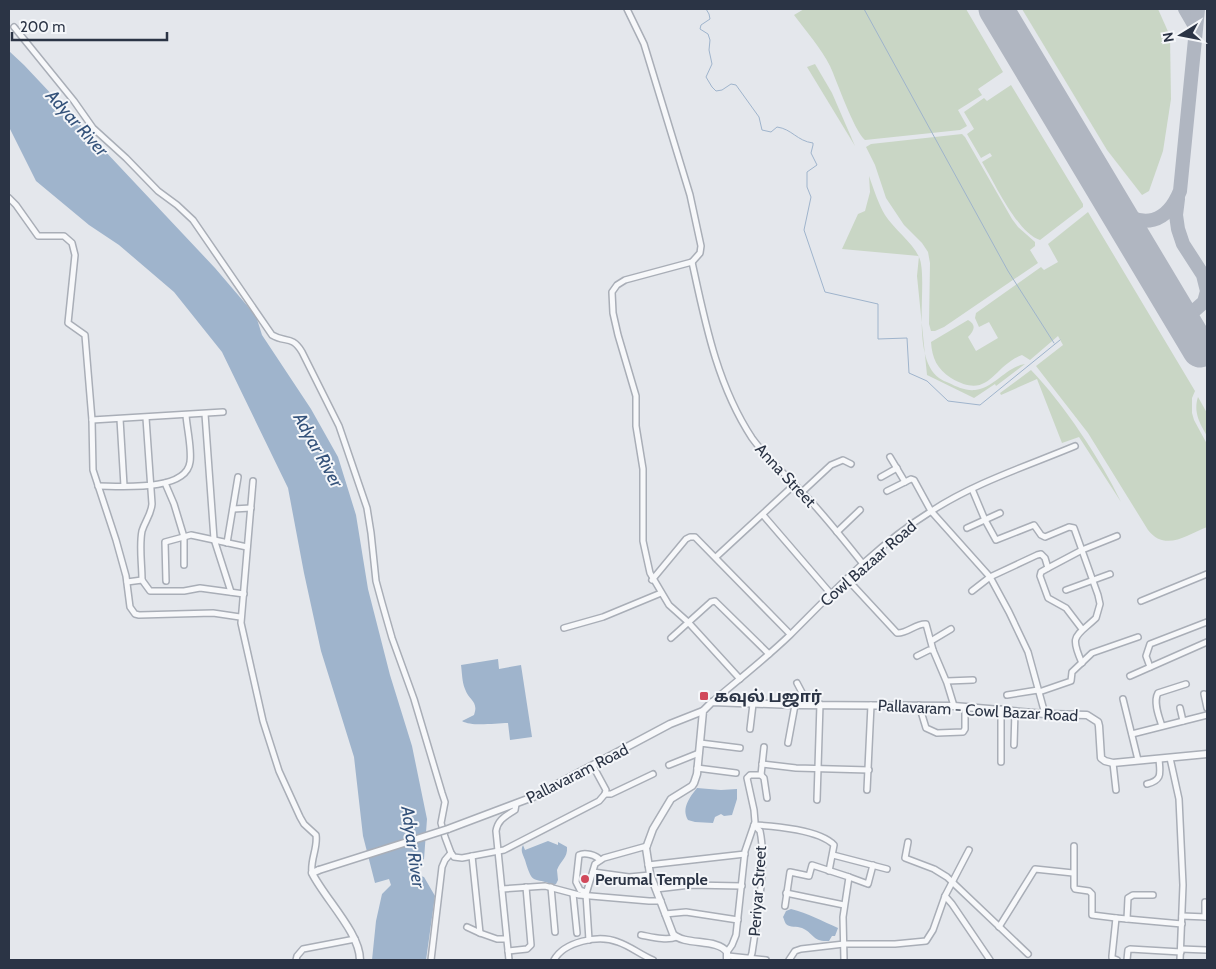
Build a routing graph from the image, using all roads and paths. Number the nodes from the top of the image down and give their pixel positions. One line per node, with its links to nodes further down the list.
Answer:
1 (627, 9): 4 (street)
2 (14, 27): 142 (street)
3 (9, 198): 10 (street)
4 (692, 262): 21 (street, Anna Street); 51 (street)
5 (223, 412): 6 (street)
6 (205, 414): 7 (street); 38 (street)
7 (186, 415): 8 (street); 18 (street)
8 (146, 418): 9 (street); 20 (street)
9 (120, 419): 10 (street); 23 (street)
10 (92, 420): 22 (street)
11 (1075, 446): 24 (street, Cowl Bazaar Road)
12 (890, 456): 14 (street)
13 (851, 464): 26 (street)
14 (898, 468): 16 (street); 19 (street)
15 (238, 477): 28 (street)
16 (881, 477)
17 (254, 481): 27 (street)
18 (166, 482): 20 (street); 37 (street)
19 (905, 482): 25 (street); 30 (street)
20 (151, 485): 23 (street); 50 (street)
21 (794, 485): 26 (street, Anna Street); 32 (street)
22 (98, 486): 23 (street); 54 (street)
23 (124, 486)
24 (972, 489): 30 (street, Cowl Bazaar Road); 33 (street)
25 (887, 491)
26 (802, 492): 35 (street, Anna Street)
27 (251, 508): 28 (street); 40 (street)
28 (233, 509): 39 (street)
29 (860, 510): 35 (street)
30 (931, 511): 43 (street, Cowl Bazaar Road); 48 (street)
31 (1000, 513): 33 (street)
32 (763, 515): 42 (street); 60 (street)
33 (985, 520): 34 (street); 41 (street)
34 (967, 528)
35 (836, 532): 43 (street, Anna Street)
36 (1117, 536): 41 (street)
37 (184, 537): 38 (street); 44 (street); 53 (street)
38 (214, 539): 39 (street); 57 (street)
39 (227, 543): 40 (street)
40 (247, 547): 59 (street)
41 (1082, 550): 45 (street); 52 (street)
42 (716, 557): 51 (street); 68 (street)
43 (863, 564): 49 (street, Cowl Bazaar Road)
44 (184, 565)
45 (1048, 568): 48 (street); 67 (street)
46 (1110, 574): 52 (street)
47 (1207, 575): 61 (street)
48 (990, 577): 56 (street); 84 (street)
49 (847, 579): 60 (street, Cowl Bazaar Road); 71 (street)
50 (142, 580): 54 (street); 57 (street)
51 (652, 580): 58 (street)
52 (1093, 580): 55 (street); 67 (street)
53 (166, 581)
54 (127, 582): 62 (street)
55 (1066, 590)
56 (972, 591)
57 (231, 592): 59 (street)
58 (661, 593): 63 (street); 65 (street)
59 (244, 594): 62 (street)
60 (831, 594): 68 (street, Cowl Bazaar Road)
61 (1142, 601)
62 (240, 617): 151 (street)
63 (688, 622): 70 (street); 74 (street); 79 (street)
64 (1207, 622): 77 (street)
65 (564, 628)
66 (952, 629): 71 (street)
67 (1082, 630): 76 (street)
68 (790, 634): 74 (street, Cowl Bazaar Road)
69 (1138, 637): 76 (street)
70 (671, 638)
71 (931, 641): 73 (street)
72 (1207, 642): 77 (street)
73 (934, 650): 75 (street); 81 (street)
74 (769, 654): 79 (street, Cowl Bazaar Road)
75 (917, 656)
76 (1082, 663): 84 (street)
77 (1150, 667): 78 (street)
78 (1130, 676)
79 (740, 679): 88 (street, Cowl Bazaar Road)
80 (974, 680): 81 (street)
81 (947, 681): 95 (street)
82 (797, 683): 90 (street)
83 (1186, 684): 105 (street)
84 (1038, 691): 86 (street); 102 (street)
85 (1204, 694): 98 (street)
86 (1007, 695)
87 (1123, 698): 107 (street)
88 (712, 702): 89 (street, Pallavaram - Cowl Bazar Road); 100 (street)
89 (753, 704): 92 (street, Pallavaram - Cowl Bazar Road); 106 (street)
90 (808, 704): 91 (street, Pallavaram - Cowl Bazar Road); 92 (street, Pallavaram - Cowl Bazar Road)
91 (820, 704): 93 (street, Pallavaram - Cowl Bazar Road); 124 (street)
92 (795, 705): 109 (street)
93 (871, 705): 94 (street, Pallavaram - Cowl Bazar Road); 125 (street)
94 (919, 705): 95 (street, Pallavaram - Cowl Bazar Road); 96 (street)
95 (954, 706): 96 (street, Pallavaram - Cowl Bazar Road)
96 (965, 707): 99 (street, Pallavaram - Cowl Bazar Road)
97 (1180, 708): 104 (street)
98 (1207, 708)
99 (1001, 709): 101 (street, Pallavaram - Cowl Bazar Road); 118 (street)
100 (703, 711): 108 (street); 122 (street, Pallavaram Road)
101 (1015, 711): 102 (street, Pallavaram - Cowl Bazar Road); 110 (street)
102 (1045, 714): 119 (street, Pallavaram - Cowl Bazar Road)
103 (1207, 715): 104 (street)
104 (1183, 721): 105 (street)
105 (1162, 726): 107 (street)
106 (750, 729)
107 (1132, 734): 117 (street)
108 (700, 743): 112 (street); 113 (street)
109 (788, 743)
110 (1014, 745)
111 (764, 747): 120 (street)
112 (740, 748)
113 (699, 753): 121 (street); 123 (street)
114 (1207, 754): 115 (street)
115 (1170, 758): 116 (street); 172 (street)
116 (1159, 759): 117 (street); 129 (street)
117 (1138, 760): 119 (street)
118 (1002, 762)
119 (1113, 763): 131 (street)
120 (762, 764): 124 (street); 128 (street)
121 (669, 765)
122 (593, 766): 132 (street); 135 (street, Pallavaram Road)
123 (697, 768): 126 (street); 138 (street)
124 (817, 768): 125 (street); 134 (street)
125 (868, 770): 130 (street)
126 (736, 773)
127 (652, 774): 132 (street)
128 (761, 775): 133 (street); 136 (street)
129 (1147, 784)
130 (867, 790)
131 (1116, 790)
132 (605, 794): 141 (street)
133 (767, 798)
134 (817, 800)
135 (516, 804): 141 (street); 151 (street, Pallavaram Road, bridge)
136 (754, 825): 143 (street); 144 (street); 194 (street, Periyar Street)
137 (908, 842): 156 (street)
138 (647, 846): 146 (street); 147 (street)
139 (1074, 846): 153 (street)
140 (969, 850): 156 (street)
141 (498, 852): 145 (street); 160 (street)
142 (451, 853): 145 (street); 197 (street)
143 (745, 854): 147 (street); 157 (street)
144 (833, 855): 148 (street); 150 (street)
145 (472, 856): 181 (street)
146 (600, 860): 152 (street); 164 (street)
147 (648, 865): 154 (street)
148 (872, 865): 149 (street); 155 (street)
149 (887, 869)
150 (829, 870): 155 (street); 162 (street)
151 (316, 872): 186 (street)
152 (592, 872): 154 (street); 164 (street)
153 (1073, 873): 174 (street); 179 (street)
154 (650, 875): 161 (street)
155 (849, 877): 169 (street)
156 (952, 884): 166 (street); 179 (street)
157 (742, 886): 161 (street); 175 (street)
158 (526, 887): 159 (street); 160 (street); 191 (street)
159 (550, 887): 163 (street); 180 (street)
160 (502, 889): 185 (street)
161 (656, 889): 167 (street)
162 (786, 893): 169 (street); 170 (street)
163 (573, 894): 164 (street); 182 (street)
164 (586, 894): 167 (street); 187 (street)
165 (1153, 895): 176 (street)
166 (945, 896): 188 (street); 204 (street)
167 (661, 900): 171 (street)
168 (1205, 902): 173 (street)
169 (844, 905): 188 (street)
170 (785, 906)
171 (665, 914): 175 (street); 184 (street)
172 (1182, 916): 173 (street); 177 (street)
173 (1206, 917)
174 (1116, 918): 176 (street); 205 (street)
175 (738, 920): 193 (street)
176 (1127, 920): 177 (street)
177 (1182, 924): 189 (street)
178 (467, 927): 181 (street)
179 (999, 927): 192 (street)
180 (555, 932)
181 (480, 933): 185 (street)
182 (577, 933)
183 (641, 936): 184 (street)
184 (676, 937): 193 (street)
185 (506, 939): 191 (street)
186 (355, 940): 195 (street); 196 (street)
187 (589, 940): 199 (street); 200 (street)
188 (844, 944): 202 (street); 203 (street)
189 (1181, 950): 190 (street); 206 (street); 207 (street)
190 (1206, 950)
191 (508, 951): 198 (street)
192 (1028, 954)
193 (727, 956): 194 (street)
194 (750, 959): 201 (street)
195 (296, 960)
196 (360, 960)
197 (431, 960)
198 (509, 960)
199 (554, 960)
200 (653, 960)
201 (766, 960)
202 (788, 960)
203 (844, 960)
204 (990, 960)
205 (1117, 960)
206 (1127, 960)
207 (1180, 960)

